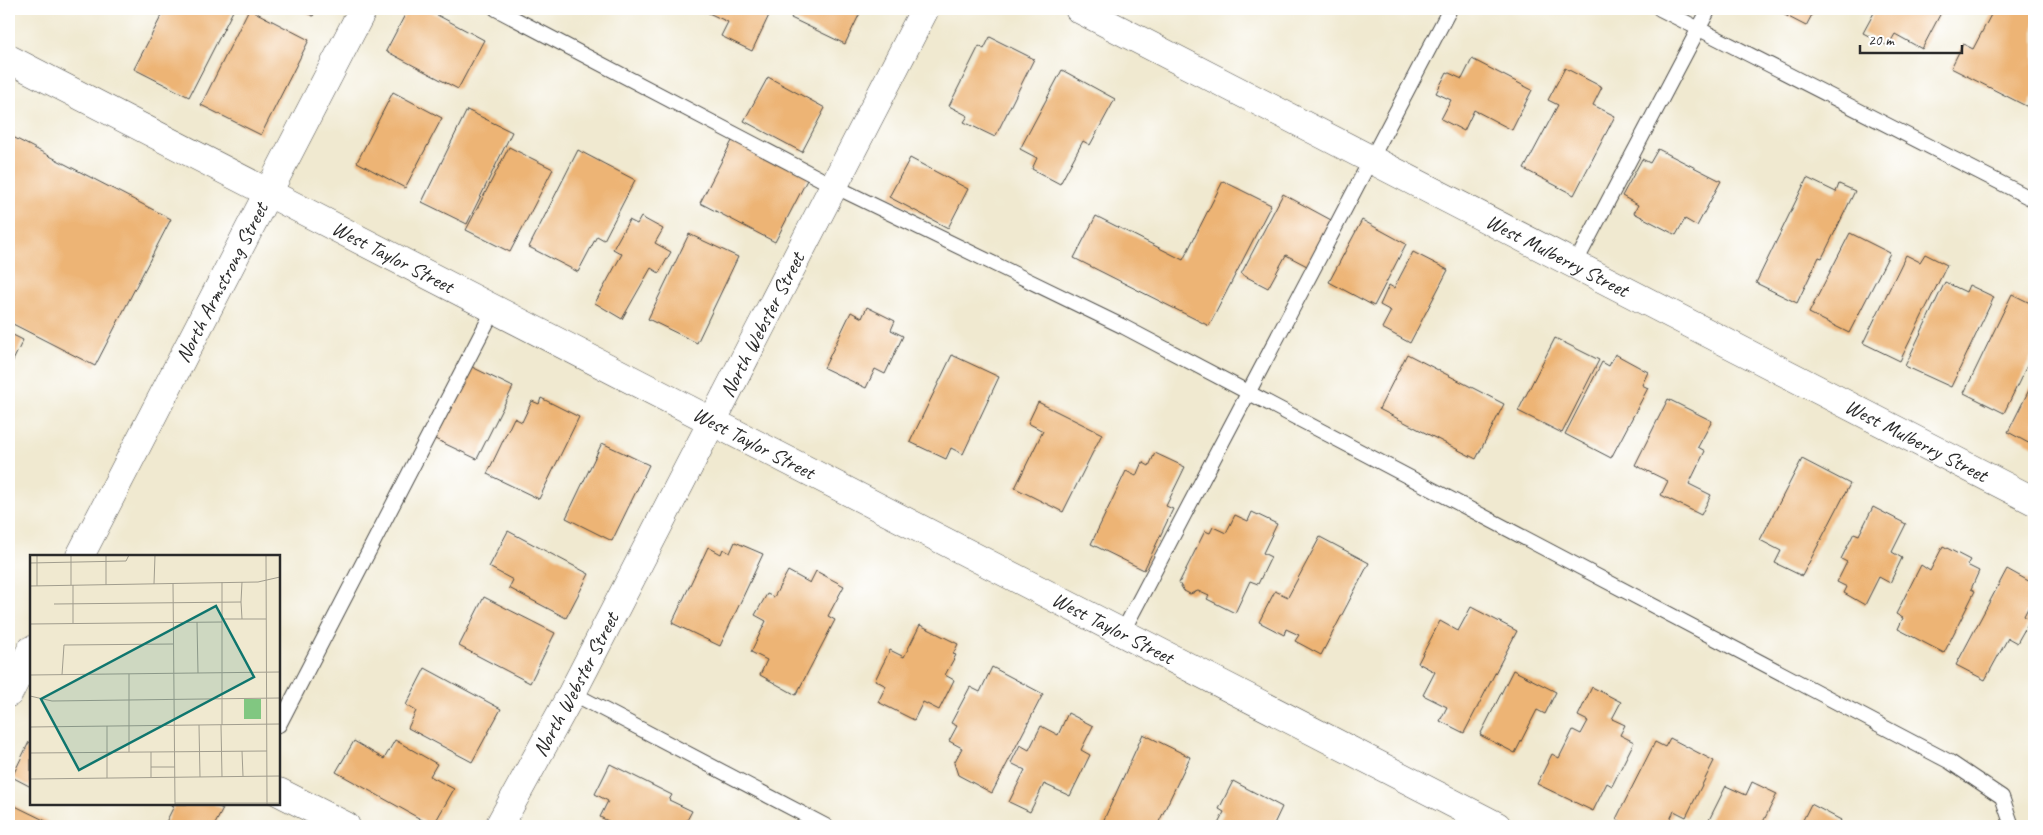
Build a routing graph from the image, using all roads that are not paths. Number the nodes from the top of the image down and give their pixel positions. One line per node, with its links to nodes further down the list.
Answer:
1 (363, 9): 12 (street, North Armstrong Street)
2 (496, 9): 11 (lane)
3 (925, 9): 11 (street, North Webster Street)
4 (1079, 9): 10 (street, West Mulberry Street)
5 (1450, 9): 10 (lane)
6 (1660, 9): 8 (lane)
7 (1709, 9): 8 (lane)
8 (1699, 28): 13 (lane); 14 (lane)
9 (9, 59): 12 (street, West Taylor Street)
10 (1371, 159): 14 (street, West Mulberry Street); 16 (lane)
11 (834, 186): 16 (lane); 17 (street, North Webster Street)
12 (269, 192): 15 (street, West Taylor Street); 19 (street, North Armstrong Street)
13 (2034, 200)
14 (1575, 264): 18 (street, West Mulberry Street)
15 (494, 309): 17 (street, West Taylor Street); 22 (lane)
16 (1248, 392): 20 (lane); 28 (lane)
17 (712, 422): 20 (street, West Taylor Street); 21 (street, North Webster Street)
18 (2034, 501)
19 (81, 555)
20 (1122, 633): 27 (street, West Taylor Street)
21 (572, 693): 25 (street, North Webster Street); 26 (lane)
22 (280, 723)
23 (280, 793): 24 (street)
24 (346, 826)
25 (499, 826)
26 (826, 826)
27 (1497, 826)
28 (2012, 826)

